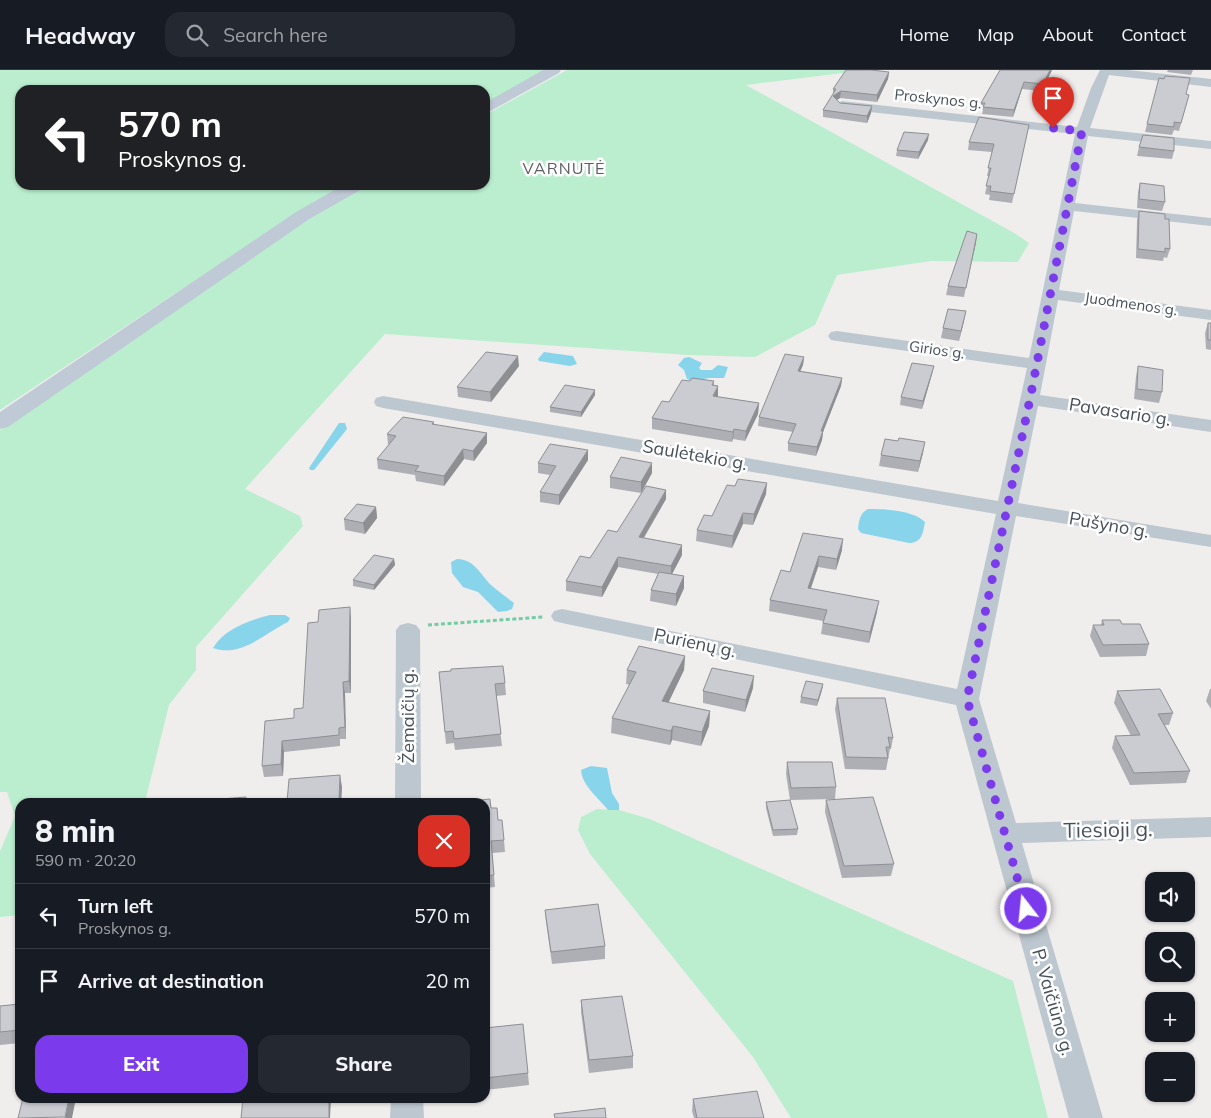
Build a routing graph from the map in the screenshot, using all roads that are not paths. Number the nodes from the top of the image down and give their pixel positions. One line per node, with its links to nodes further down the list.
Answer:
1 (554, 70): 5 (main road)
2 (1106, 71): 3 (street); 6 (street, P. Vaičiūno g.)
3 (1211, 83)
4 (840, 104): 6 (street, Proskynos g.)
5 (490, 106)
6 (1082, 131): 7 (street, Proskynos g.); 9 (street, P. Vaičiūno g.)
7 (1211, 145)
8 (347, 190): 17 (main road)
9 (1067, 206): 10 (street); 11 (street, P. Vaičiūno g.)
10 (1211, 222)
11 (1050, 294): 12 (street, Juodmenos g.); 14 (street, P. Vaičiūno g.)
12 (1211, 315)
13 (837, 336): 14 (street, Girios g.)
14 (1036, 364): 15 (street, P. Vaičiūno g.)
15 (1030, 399): 18 (street, Pavasario g.); 19 (street, P. Vaičiūno g.)
16 (383, 402): 19 (street, Saulėtekio g.)
17 (0, 422)
18 (1211, 426)
19 (1007, 509): 20 (street, Pušyno g.); 23 (street, P. Vaičiūno g.)
20 (1211, 541)
21 (562, 616): 23 (street, Purienų g.)
22 (414, 627): 24 (street, Žemaičių g.)
23 (967, 699): 26 (street, P. Vaičiūno g.)
24 (408, 798)
25 (1211, 827): 26 (street, Tiesioji g.)
26 (1004, 833): 29 (street, P. Vaičiūno g.)
27 (407, 1103): 28 (street)
28 (407, 1118)
29 (1086, 1118)

